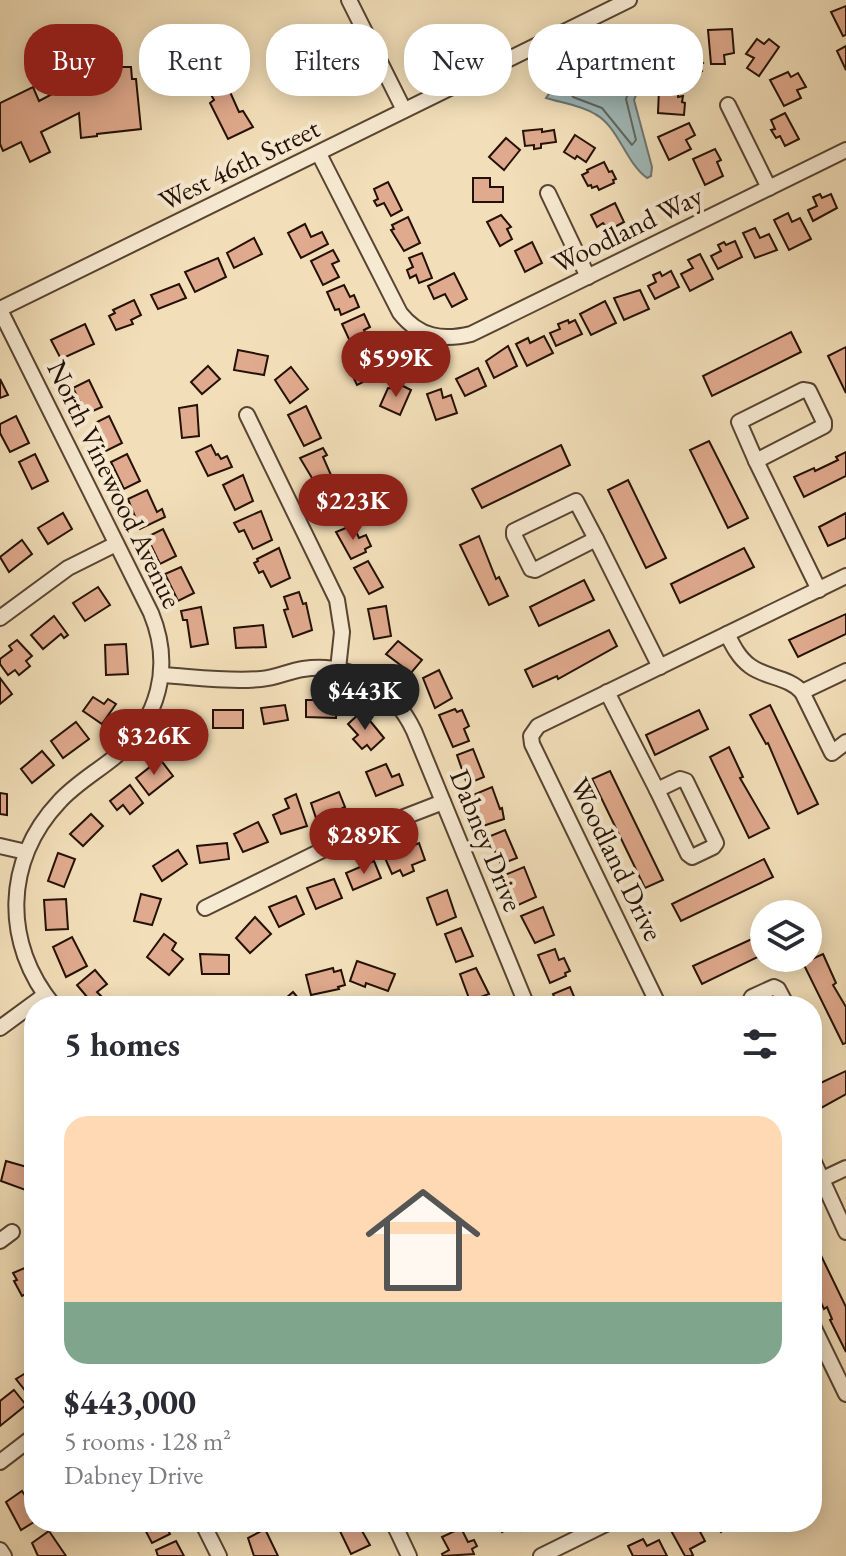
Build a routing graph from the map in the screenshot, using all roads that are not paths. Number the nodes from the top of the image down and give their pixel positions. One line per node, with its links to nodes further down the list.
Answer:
1 (349, 0): 4 (street)
2 (629, 0): 4 (street, West 46th Street)
3 (728, 105): 7 (street)
4 (404, 110): 6 (street, West 46th Street)
5 (846, 150): 7 (street, Woodland Way)
6 (319, 154): 9 (street, Woodland Way); 10 (street, West 46th Street)
7 (769, 188): 9 (street, Woodland Way)
8 (548, 193): 9 (street)
9 (588, 277)
10 (0, 310): 14 (street, North Vinewood Avenue)
11 (247, 415): 20 (street)
12 (756, 461): 12 (street); 16 (street)
13 (596, 539): 13 (street); 19 (street)
14 (116, 544): 17 (street); 22 (street, North Vinewood Avenue)
15 (846, 576): 16 (street)
16 (819, 590): 18 (street)
17 (0, 618)
18 (727, 634): 19 (street); 24 (street)
19 (660, 667): 23 (street)
20 (338, 669): 22 (street, Dabney Drive); 27 (street, Dabney Drive)
21 (846, 671): 24 (street)
22 (162, 675): 29 (street, North Vinewood Avenue)
23 (607, 692): 26 (street); 33 (street, Woodland Drive)
24 (802, 692): 25 (street)
25 (846, 742)
26 (657, 790): 26 (street)
27 (443, 802): 30 (street); 32 (street, Dabney Drive)
28 (0, 846): 29 (street)
29 (26, 852): 31 (street, North Vinewood Avenue)
30 (205, 908)
31 (47, 996)
32 (523, 996)
33 (654, 996)
34 (754, 996): 35 (street)
35 (782, 996)
36 (24, 1014): 37 (street)
37 (0, 1028)
38 (846, 1168): 39 (street)
39 (822, 1180)
40 (822, 1191): 41 (street)
41 (846, 1232)
42 (822, 1345): 43 (street)
43 (846, 1394)
44 (24, 1444): 45 (street)
45 (0, 1462)
46 (207, 1532): 51 (street)
47 (398, 1532): 52 (street)
48 (590, 1532): 53 (street)
49 (0, 1550): 50 (street)
50 (4, 1556)
51 (219, 1556)
52 (409, 1556)
53 (541, 1556)

